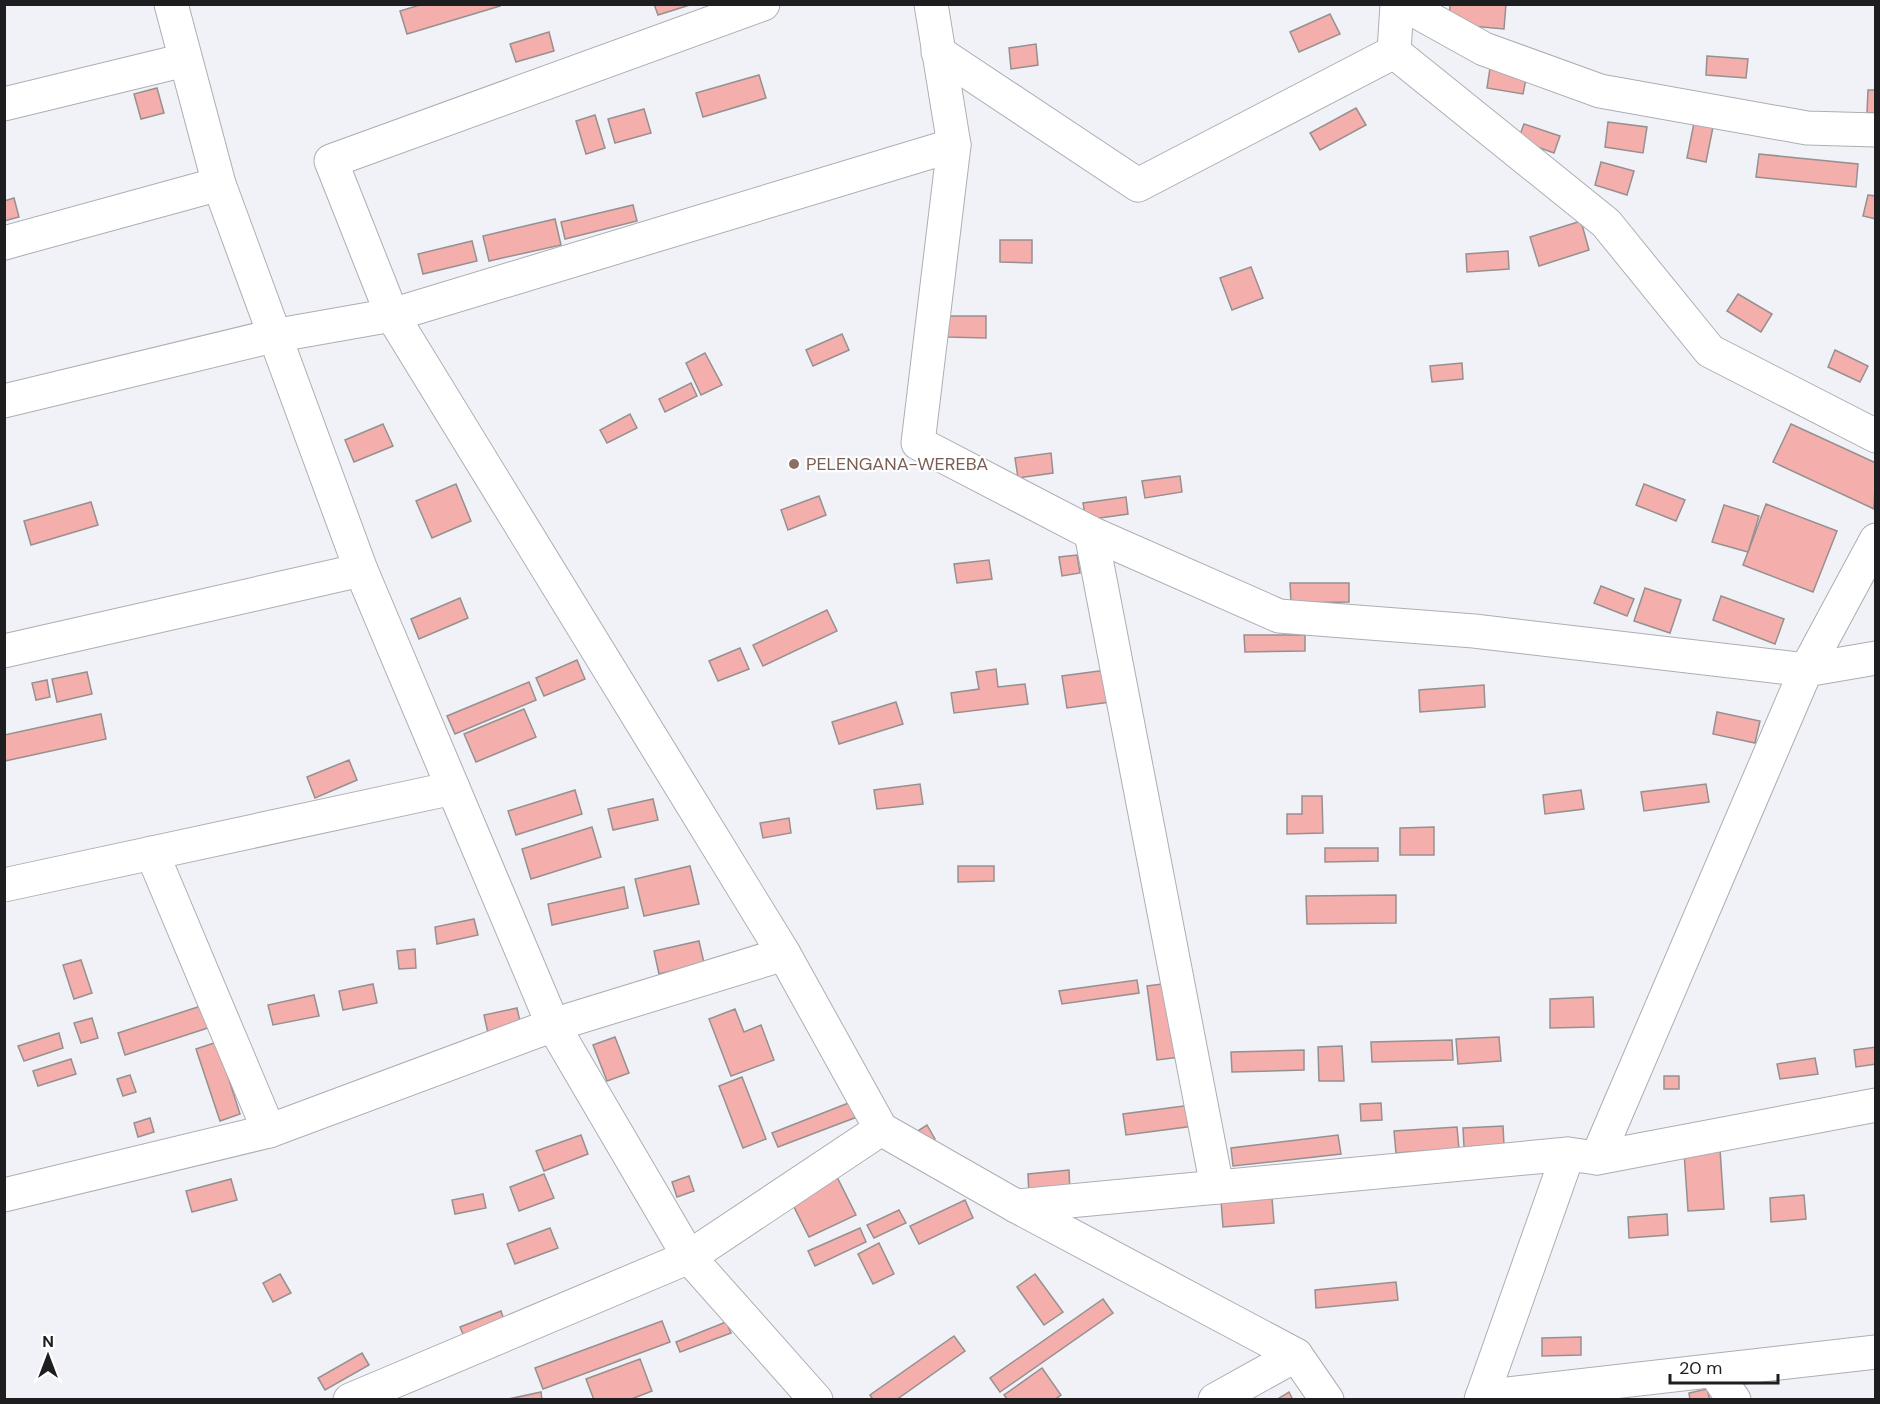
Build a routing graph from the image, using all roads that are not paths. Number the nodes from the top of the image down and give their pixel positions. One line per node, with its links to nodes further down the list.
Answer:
1 (171, 4): 8 (street)
2 (763, 4): 14 (street)
3 (931, 4): 6 (street)
4 (1396, 4): 7 (street)
5 (1402, 4): 10 (street)
6 (938, 52): 7 (street); 11 (street)
7 (1394, 52): 17 (street)
8 (185, 60): 9 (street); 12 (street)
9 (4, 104)
10 (1875, 130)
11 (954, 145): 14 (street); 18 (street)
12 (219, 184): 13 (street); 15 (street)
13 (4, 243)
14 (392, 315): 15 (street); 27 (street)
15 (273, 336): 16 (street); 20 (street)
16 (4, 402)
17 (1875, 436)
18 (1091, 533): 23 (street); 33 (street)
19 (1875, 540): 23 (street)
20 (361, 570): 21 (street); 24 (street)
21 (4, 651)
22 (1875, 658): 23 (street)
23 (1806, 670): 32 (street)
24 (453, 788): 25 (street); 28 (street)
25 (152, 853): 26 (street); 31 (street)
26 (4, 885)
27 (784, 954): 28 (street); 30 (street)
28 (553, 1025): 31 (street); 36 (street)
29 (1875, 1105): 32 (street)
30 (881, 1129): 35 (street); 36 (street)
31 (269, 1131): 34 (street)
32 (1583, 1156): 33 (street); 40 (street)
33 (1218, 1187): 35 (street)
34 (4, 1195)
35 (1016, 1206): 38 (street)
36 (689, 1257): 41 (street); 42 (street)
37 (1875, 1352): 39 (street)
38 (1296, 1355): 43 (street); 44 (street)
39 (1714, 1371): 40 (street); 45 (street)
40 (1481, 1398)
41 (350, 1399)
42 (816, 1400)
43 (1215, 1400)
44 (1327, 1400)
45 (1734, 1400)

